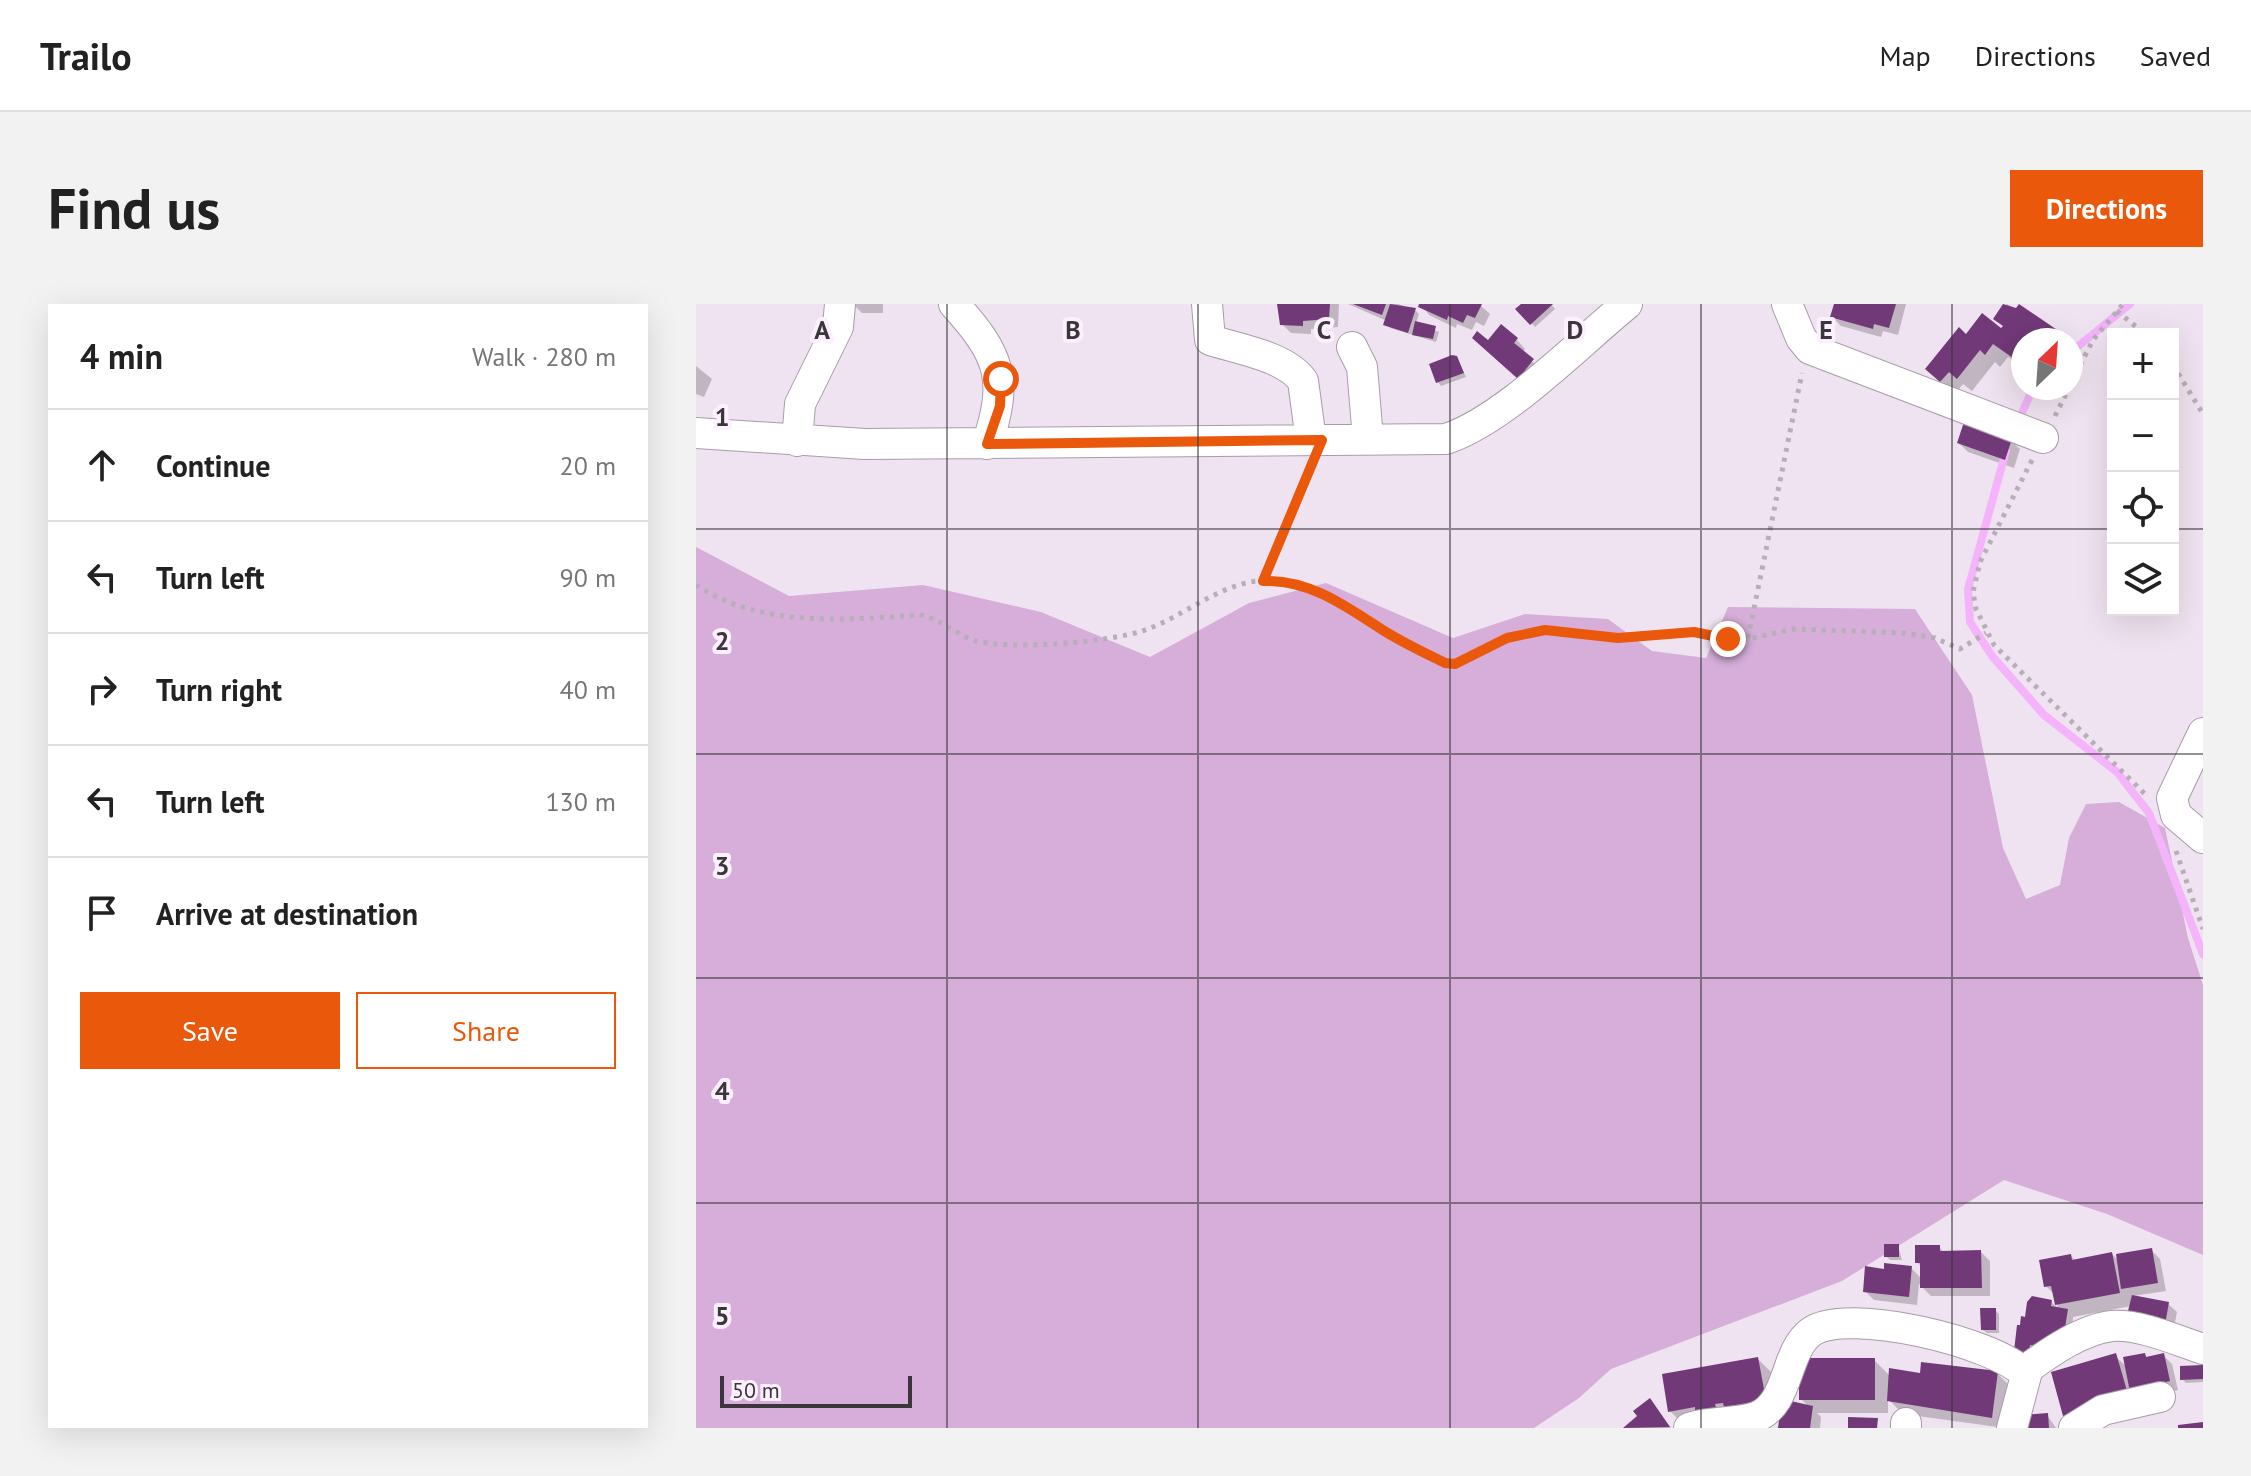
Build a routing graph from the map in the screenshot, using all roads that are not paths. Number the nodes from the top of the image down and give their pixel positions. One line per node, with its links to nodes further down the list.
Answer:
1 (840, 304): 11 (street)
2 (954, 304): 12 (street)
3 (1207, 304): 10 (street)
4 (1627, 304): 9 (street)
5 (1787, 304): 8 (street)
6 (1352, 347): 9 (street)
7 (696, 433): 11 (street)
8 (2043, 438)
9 (1368, 439): 10 (street)
10 (1316, 440): 12 (street)
11 (797, 441): 12 (street)
12 (987, 444)
13 (2203, 733): 14 (street)
14 (2203, 838)
15 (2203, 1349): 16 (street)
16 (2025, 1374): 18 (street); 19 (street)
17 (2160, 1397): 20 (street)
18 (1689, 1428)
19 (2012, 1428)
20 (2074, 1428)

